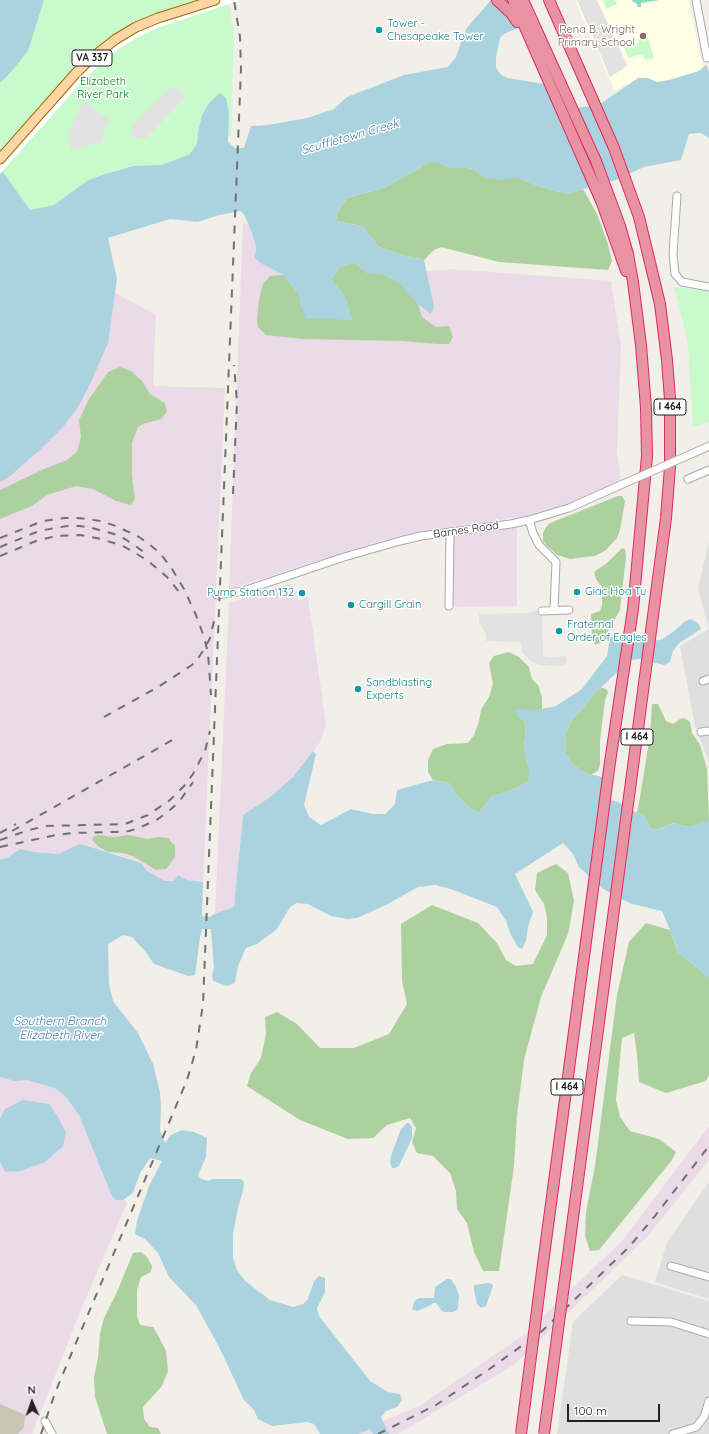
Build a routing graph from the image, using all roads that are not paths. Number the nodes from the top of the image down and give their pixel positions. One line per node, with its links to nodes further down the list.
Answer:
1 (215, 0): 9 (main road, VA 337)
2 (496, 0): 7 (highway)
3 (513, 0): 7 (highway)
4 (523, 0): 11 (highway, I 464)
5 (549, 0): 31 (highway, I 464, bridge)
6 (696, 0): 8 (street)
7 (532, 46): 11 (highway)
8 (708, 58)
9 (0, 159)
10 (678, 196): 12 (street)
11 (607, 203): 30 (highway, I 464, bridge)
12 (709, 287)
13 (709, 446): 16 (street, Barnes Road, bridge)
14 (709, 470): 15 (street)
15 (688, 478)
16 (529, 520): 17 (street, Barnes Road); 20 (street)
17 (450, 532): 18 (street, Barnes Road); 19 (street)
18 (217, 595)
19 (449, 606)
20 (554, 610): 21 (street); 22 (street)
21 (569, 610)
22 (542, 611)
23 (671, 1266): 24 (street)
24 (709, 1277)
25 (631, 1321): 26 (street)
26 (709, 1334)
27 (709, 1401): 32 (street)
28 (45, 1421): 29 (street)
29 (52, 1434)
30 (521, 1434)
31 (544, 1434)
32 (673, 1434)

